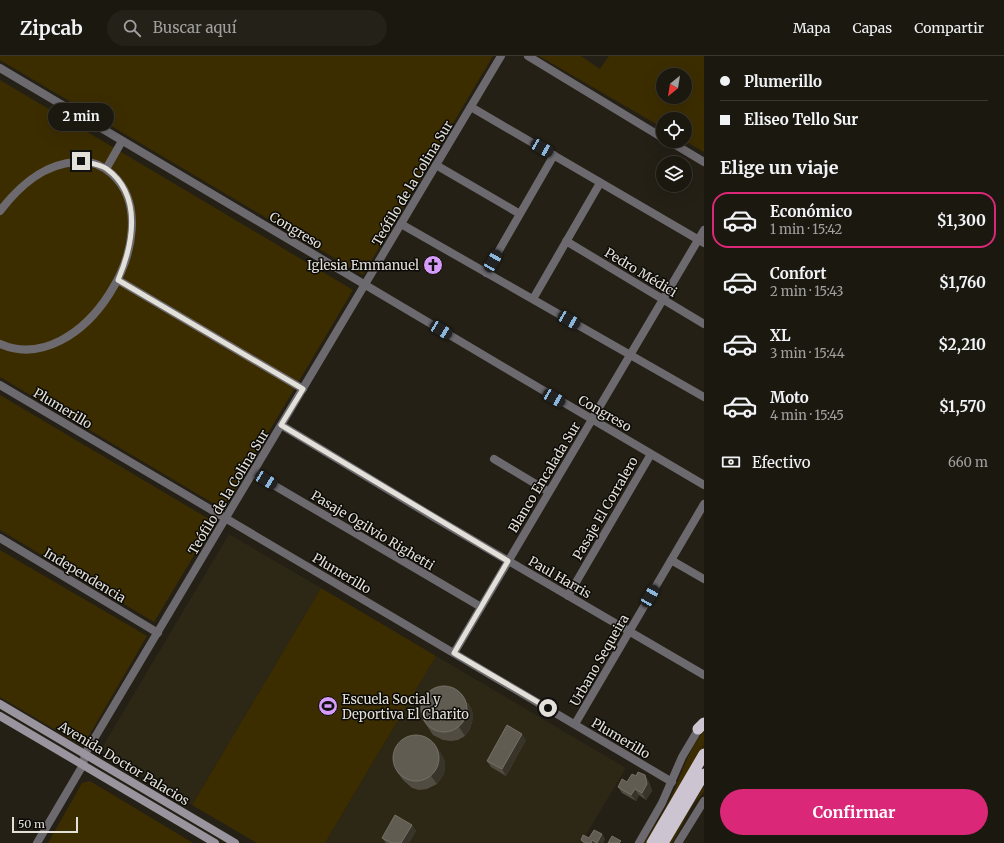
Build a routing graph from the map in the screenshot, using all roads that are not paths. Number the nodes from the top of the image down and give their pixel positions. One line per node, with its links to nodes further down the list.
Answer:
1 (501, 56): 4 (street, Teófilo de la Colina Sur)
2 (528, 56): 5 (street)
3 (0, 68): 6 (street, Congreso)
4 (471, 107): 8 (street); 10 (street, Teófilo de la Colina Sur)
5 (656, 134)
6 (122, 141): 11 (street); 21 (street, Congreso)
7 (680, 148): 9 (street)
8 (554, 155): 12 (street); 14 (street)
9 (704, 162)
10 (436, 165): 14 (street); 15 (street, Teófilo de la Colina Sur)
11 (106, 168): 13 (street); 20 (street)
12 (600, 182): 17 (street); 18 (street)
13 (0, 210)
14 (520, 214): 19 (street)
15 (401, 224): 19 (street); 21 (street, Teófilo de la Colina Sur)
16 (704, 230): 18 (street, Blanco Encalada Sur)
17 (566, 241): 22 (street); 23 (street, Pedro Médici)
18 (701, 241): 23 (street, Blanco Encalada Sur)
19 (486, 273): 22 (street)
20 (118, 280): 25 (street); 28 (street)
21 (365, 285): 28 (street, Teófilo de la Colina Sur); 30 (street, Congreso)
22 (533, 299): 26 (street)
23 (663, 300): 24 (street, Pedro Médici); 26 (street, Blanco Encalada Sur)
24 (704, 324)
25 (0, 345)
26 (630, 355): 29 (street); 30 (street, Blanco Encalada Sur)
27 (0, 385): 38 (street, Plumerillo)
28 (303, 389): 31 (street, Teófilo de la Colina Sur)
29 (704, 397)
30 (592, 419): 32 (street, Congreso); 36 (street, Blanco Encalada Sur)
31 (281, 425): 34 (street, Teófilo de la Colina Sur); 41 (street, Paul Harris)
32 (651, 454): 35 (street, Congreso); 43 (street, Pasaje El Corralero)
33 (494, 459): 36 (street)
34 (253, 473): 38 (street, Teófilo de la Colina Sur); 44 (street, Pasaje Ogilvio Righetti)
35 (704, 485)
36 (549, 492): 41 (street, Blanco Encalada Sur)
37 (704, 504): 40 (street, Urbano Sequeira)
38 (226, 518): 46 (street, Teófilo de la Colina Sur); 47 (street, Plumerillo)
39 (0, 538): 46 (street, Independencia)
40 (671, 560): 42 (street); 45 (street, Urbano Sequeira)
41 (508, 561): 43 (street, Paul Harris); 44 (street, Blanco Encalada Sur)
42 (704, 579)
43 (568, 596): 45 (street, Paul Harris)
44 (481, 607): 47 (street, Blanco Encalada Sur)
45 (629, 631): 48 (street, Paul Harris); 52 (street, Urbano Sequeira)
46 (158, 632): 54 (street, Teófilo de la Colina Sur)
47 (454, 653): 52 (street, Plumerillo)
48 (704, 675)
49 (0, 704): 54 (main road, Avenida Doctor Palacios)
50 (0, 716): 56 (main road, Avenida Doctor Palacios)
51 (704, 719): 53 (street)
52 (575, 724): 59 (street, Plumerillo)
53 (701, 726): 59 (street)
54 (85, 754): 56 (street); 64 (main road, Avenida Doctor Palacios)
55 (704, 754): 66 (highway)
56 (83, 765): 62 (street); 63 (main road, Avenida Doctor Palacios)
57 (704, 774): 60 (highway)
58 (704, 780): 60 (highway)
59 (672, 782): 65 (street)
60 (692, 794): 67 (highway)
61 (704, 801): 68 (street)
62 (37, 843)
63 (215, 843)
64 (235, 843)
65 (639, 843)
66 (652, 843)
67 (663, 843)
68 (678, 843)

